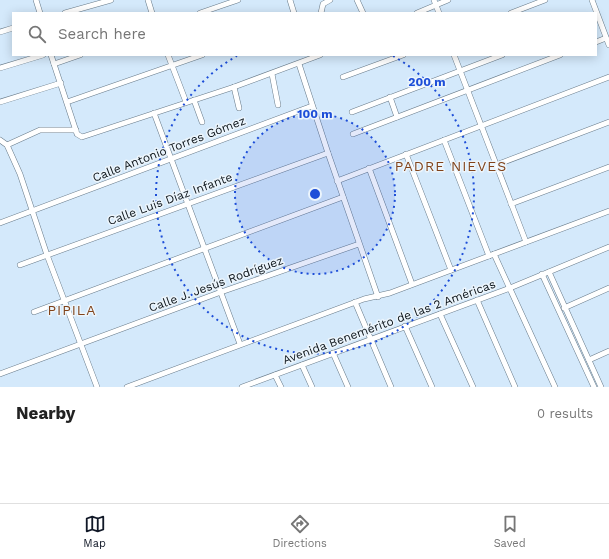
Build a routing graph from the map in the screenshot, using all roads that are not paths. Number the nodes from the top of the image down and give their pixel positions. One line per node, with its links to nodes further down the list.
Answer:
1 (36, 0): 12 (street)
2 (111, 0): 13 (street)
3 (148, 0): 14 (street)
4 (238, 0): 15 (street)
5 (290, 0): 16 (street)
6 (330, 0): 17 (street)
7 (357, 0): 18 (street)
8 (448, 0): 11 (street)
9 (545, 0): 20 (street)
10 (592, 0): 21 (street)
11 (435, 3): 19 (street)
12 (40, 12)
13 (69, 12)
14 (152, 12)
15 (203, 12)
16 (294, 12)
17 (320, 12)
18 (363, 12)
19 (419, 12)
20 (514, 12)
21 (595, 12)
22 (597, 18): 25 (street)
23 (12, 28): 24 (street)
24 (0, 32)
25 (606, 38): 26 (street); 27 (street)
26 (597, 42)
27 (609, 46)
28 (40, 56): 42 (street)
29 (51, 56): 39 (street)
30 (77, 56): 39 (street)
31 (168, 56): 41 (street)
32 (199, 56): 41 (street)
33 (317, 56): 38 (street)
34 (400, 56): 45 (street)
35 (454, 56): 43 (street)
36 (499, 56): 43 (street)
37 (557, 56): 49 (street)
38 (308, 57): 40 (street)
39 (54, 64): 47 (street)
40 (299, 64): 44 (street); 56 (street)
41 (172, 65): 53 (street); 54 (street)
42 (0, 68)
43 (460, 71): 49 (street); 50 (street)
44 (272, 74): 48 (street); 55 (street)
45 (342, 77)
46 (609, 77): 63 (street)
47 (61, 83): 52 (street); 53 (street)
48 (234, 87): 51 (street); 57 (street)
49 (467, 90): 60 (street); 63 (street)
50 (390, 97): 58 (street); 60 (street)
51 (194, 100): 54 (street); 61 (street)
52 (0, 102)
53 (67, 102): 64 (street)
54 (186, 102): 59 (street)
55 (278, 105)
56 (312, 106): 69 (street); 71 (street, Calle Antonio Torres Gómez)
57 (239, 108)
58 (352, 112)
59 (154, 113): 64 (street); 71 (street)
60 (397, 117): 65 (street)
61 (202, 122)
62 (609, 122): 72 (street)
63 (481, 126): 67 (street); 72 (street)
64 (76, 130): 68 (street)
65 (353, 134)
66 (0, 140): 68 (street)
67 (444, 140): 70 (street); 87 (street)
68 (7, 145): 79 (street)
69 (328, 153): 75 (street); 77 (street, Calle Luis Díaz Infante)
70 (406, 154): 74 (street); 89 (street)
71 (171, 159): 77 (street); 79 (street, Calle Antonio Torres Gómez)
72 (496, 165): 78 (street)
73 (609, 167): 78 (street)
74 (369, 168): 75 (street); 92 (street)
75 (337, 181): 76 (street)
76 (343, 197): 83 (street); 85 (street)
77 (187, 203): 85 (street); 86 (street, Calle Luis Díaz Infante)
78 (511, 204): 82 (street)
79 (32, 211): 81 (street, Calle Antonio Torres Gómez); 86 (street)
80 (609, 212): 82 (street)
81 (0, 223)
82 (526, 242): 87 (street)
83 (359, 244): 95 (street, Calle J. Jesús Rodríguez); 96 (street)
84 (609, 247): 90 (street, Avenida Benemérito de las 2 Américas)
85 (205, 248): 95 (street); 97 (street)
86 (47, 255): 88 (street, Calle Luis Díaz Infante); 97 (street)
87 (491, 255): 89 (street); 93 (street)
88 (20, 264)
89 (451, 270): 92 (street)
90 (549, 272): 91 (street, Avenida Benemérito de las 2 Américas); 100 (street)
91 (542, 274): 93 (street, Avenida Benemérito de las 2 Américas); 124 (street)
92 (412, 284): 96 (street)
93 (510, 288): 98 (street, Avenida Benemérito de las 2 Américas); 123 (street)
94 (609, 288): 100 (street)
95 (221, 292): 105 (street); 106 (street, Calle J. Jesús Rodríguez)
96 (378, 296): 99 (street)
97 (64, 300): 101 (street); 106 (street)
98 (477, 300): 102 (street, Avenida Benemérito de las 2 Américas); 122 (street)
99 (356, 302): 104 (street); 105 (street)
100 (564, 308): 109 (street)
101 (34, 312)
102 (440, 314): 103 (street, Avenida Benemérito de las 2 Américas); 121 (street)
103 (405, 326): 104 (street, Avenida Benemérito de las 2 Américas); 120 (street)
104 (370, 339): 108 (street, Avenida Benemérito de las 2 Américas); 119 (street)
105 (240, 344): 114 (street)
106 (80, 345): 111 (street, Calle J. Jesús Rodríguez); 113 (street)
107 (609, 351): 109 (street)
108 (333, 353): 110 (street, Avenida Benemérito de las 2 Américas); 118 (street)
109 (589, 360): 125 (street)
110 (302, 365): 112 (street, Avenida Benemérito de las 2 Américas); 117 (street)
111 (0, 374)
112 (275, 375): 115 (street, Avenida Benemérito de las 2 Américas); 116 (street)
113 (97, 387)
114 (127, 387)
115 (242, 387)
116 (281, 387)
117 (312, 387)
118 (348, 387)
119 (391, 387)
120 (432, 387)
121 (473, 387)
122 (515, 387)
123 (555, 387)
124 (594, 387)
125 (602, 387)

